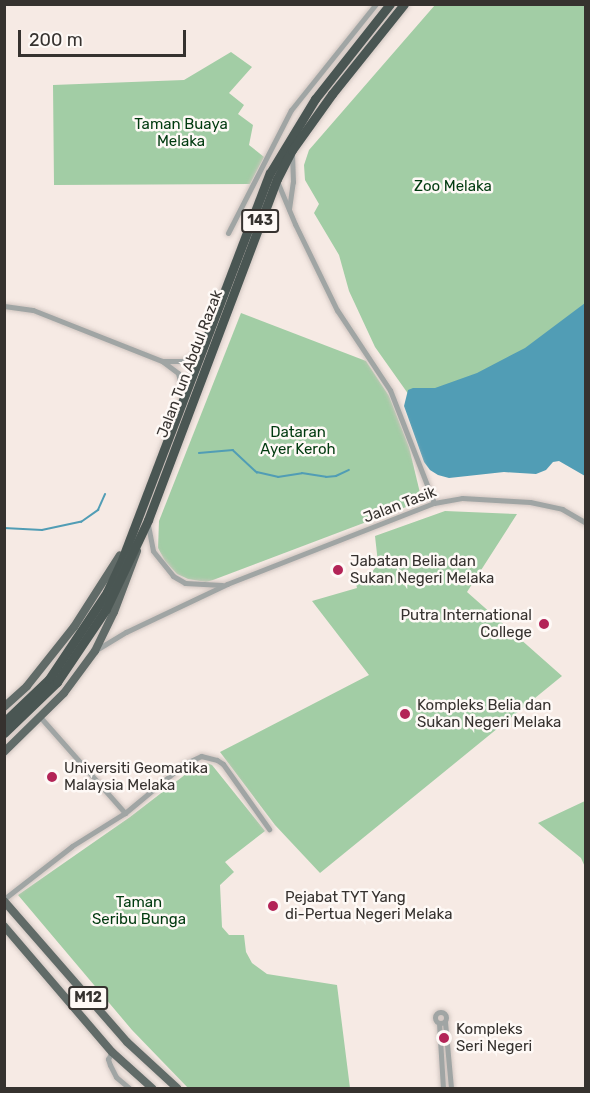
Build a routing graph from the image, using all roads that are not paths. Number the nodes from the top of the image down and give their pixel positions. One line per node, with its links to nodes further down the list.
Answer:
1 (376, 4): 4 (street)
2 (390, 4): 5 (highway, Jalan Tun Abdul Razak / 143)
3 (404, 4): 5 (highway, Jalan Tun Abdul Razak / 143)
4 (276, 135): 5 (street); 8 (street)
5 (290, 146): 6 (highway, Jalan Tun Abdul Razak / 143); 7 (street); 10 (highway, Jalan Tun Abdul Razak / 143)
6 (277, 179): 7 (street); 14 (highway, Jalan Tun Abdul Razak / 143)
7 (288, 210): 13 (street)
8 (228, 233)
9 (4, 306): 11 (street)
10 (205, 341): 11 (street); 12 (highway, Jalan Tun Abdul Razak / 143)
11 (162, 361): 12 (street)
12 (184, 398): 16 (highway, Jalan Tun Abdul Razak / 143)
13 (434, 503): 15 (street, Jalan Tasik); 17 (street, Jalan Tasik)
14 (148, 520): 16 (highway, Jalan Tun Abdul Razak / 143); 17 (street, Jalan Tasik)
15 (585, 523)
16 (134, 542): 18 (main road); 19 (highway, Jalan Tun Abdul Razak / 143); 20 (main road)
17 (227, 584): 18 (street, Jalan Tasik)
18 (95, 651): 21 (main road)
19 (60, 670): 22 (highway, Jalan Tun Abdul Razak / 143); 23 (highway, Jalan Tun Abdul Razak / 143)
20 (4, 707)
21 (41, 718): 24 (main road); 25 (street)
22 (4, 722)
23 (4, 733)
24 (4, 752)
25 (124, 813): 26 (street); 27 (street)
26 (269, 829)
27 (4, 900): 32 (main road, M12)
28 (4, 926): 29 (main road, M12)
29 (112, 1052): 30 (street); 31 (main road, M12)
30 (129, 1089)
31 (152, 1089)
32 (177, 1089)
33 (443, 1089): 34 (street)
34 (451, 1089)

